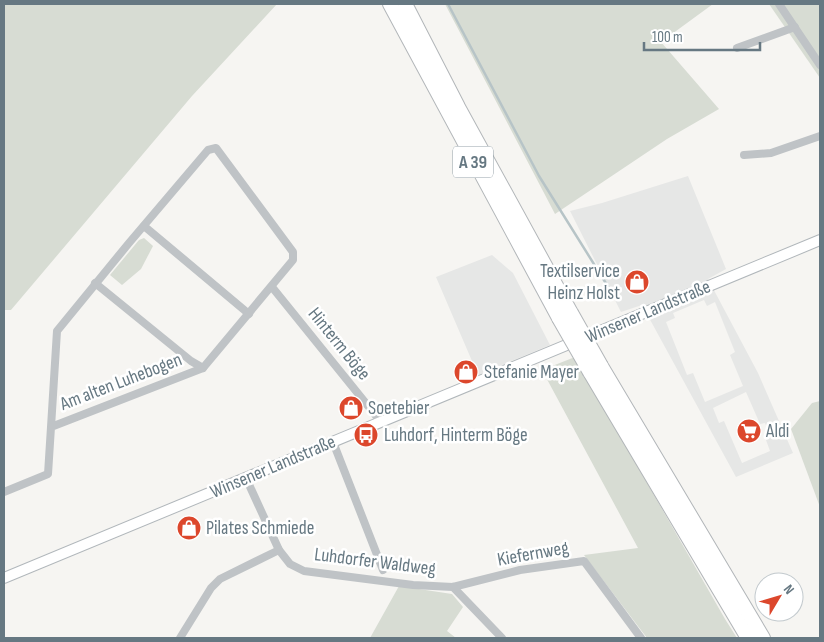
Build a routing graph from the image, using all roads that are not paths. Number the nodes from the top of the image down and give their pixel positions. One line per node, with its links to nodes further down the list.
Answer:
1 (390, 4): 14 (highway, A 39)
2 (405, 4): 14 (highway, A 39)
3 (779, 4): 4 (street)
4 (795, 27): 5 (street); 6 (street)
5 (737, 48)
6 (820, 65)
7 (820, 136): 8 (street)
8 (744, 155)
9 (144, 226): 11 (street, Am alten Luhebogen); 12 (street, Am alten Luhebogen); 13 (street)
10 (820, 240): 17 (main road, Winsener Landstraße)
11 (95, 283): 15 (street, Am alten Luhebogen); 18 (street, Am alten Luhebogen)
12 (272, 287): 13 (street, Am alten Luhebogen); 17 (street, Hinterm Böge)
13 (249, 314): 15 (street, Am alten Luhebogen)
14 (565, 316): 16 (highway, A 39, bridge)
15 (203, 368): 18 (street, Am alten Luhebogen)
16 (595, 369): 29 (highway, A 39); 30 (highway, A 39)
17 (381, 422): 19 (main road, Winsener Landstraße)
18 (50, 427): 21 (street, Am alten Luhebogen)
19 (332, 442): 20 (main road, Winsener Landstraße); 23 (street)
20 (246, 478): 22 (street, Luhdorfer Waldweg); 24 (main road, Winsener Landstraße)
21 (4, 492)
22 (279, 550): 25 (street, Luhdorfer Waldweg); 26 (street)
23 (383, 570)
24 (4, 578)
25 (453, 587): 27 (street, Luhdorfer Waldweg); 28 (street, Kiefernweg)
26 (180, 638)
27 (502, 638)
28 (641, 638)
29 (748, 638)
30 (763, 638)

